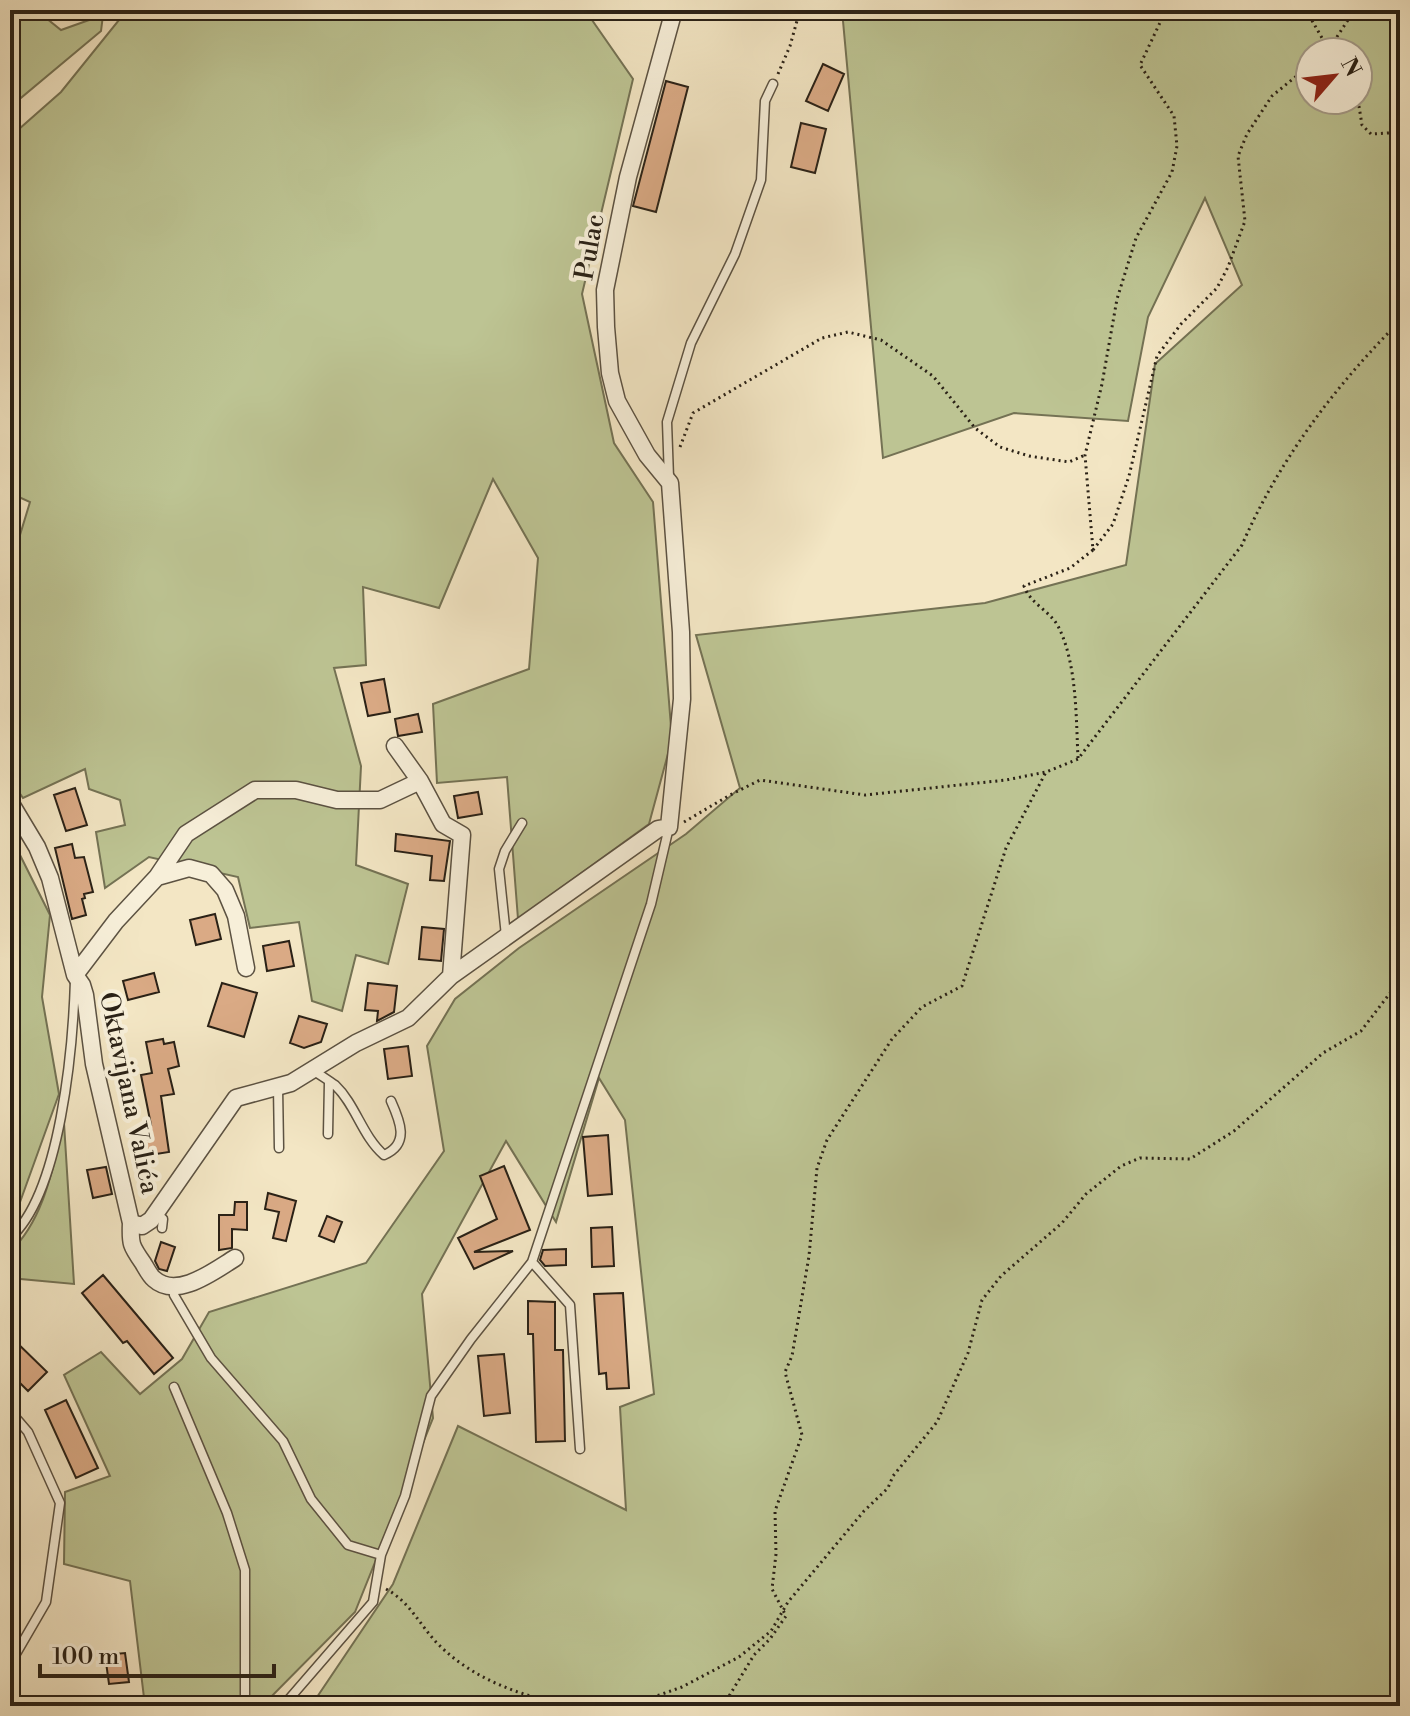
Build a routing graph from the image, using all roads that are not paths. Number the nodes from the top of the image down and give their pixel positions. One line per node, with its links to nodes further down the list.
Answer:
1 (674, 10): 3 (street, Pulac)
2 (773, 84): 3 (lane)
3 (670, 483): 8 (street)
4 (395, 746): 5 (street)
5 (420, 781): 9 (street, Oktavijana Valića); 13 (street)
6 (10, 802): 12 (street, Oktavijana Valića)
7 (522, 823): 10 (lane)
8 (669, 827): 10 (street, Oktavijana Valića); 23 (lane)
9 (157, 877): 11 (street); 12 (street, Oktavijana Valića)
10 (506, 937): 13 (street, Oktavijana Valića)
11 (246, 968)
12 (75, 975): 20 (street, Oktavijana Valića); 21 (lane)
13 (451, 976): 14 (street, Oktavijana Valića)
14 (312, 1070): 15 (lane); 16 (street, Oktavijana Valića)
15 (329, 1082): 17 (lane); 18 (lane)
16 (278, 1087): 19 (lane); 20 (street, Oktavijana Valića)
17 (391, 1101)
18 (328, 1134)
19 (279, 1148)
20 (131, 1223): 24 (street, Oktavijana Valića)
21 (10, 1238)
22 (235, 1258): 24 (street)
23 (532, 1262): 27 (lane); 28 (lane)
24 (173, 1287): 28 (lane)
25 (174, 1387): 30 (lane)
26 (10, 1411): 29 (lane)
27 (580, 1449)
28 (381, 1555): 31 (lane)
29 (10, 1664)
30 (245, 1706)
31 (283, 1706)

